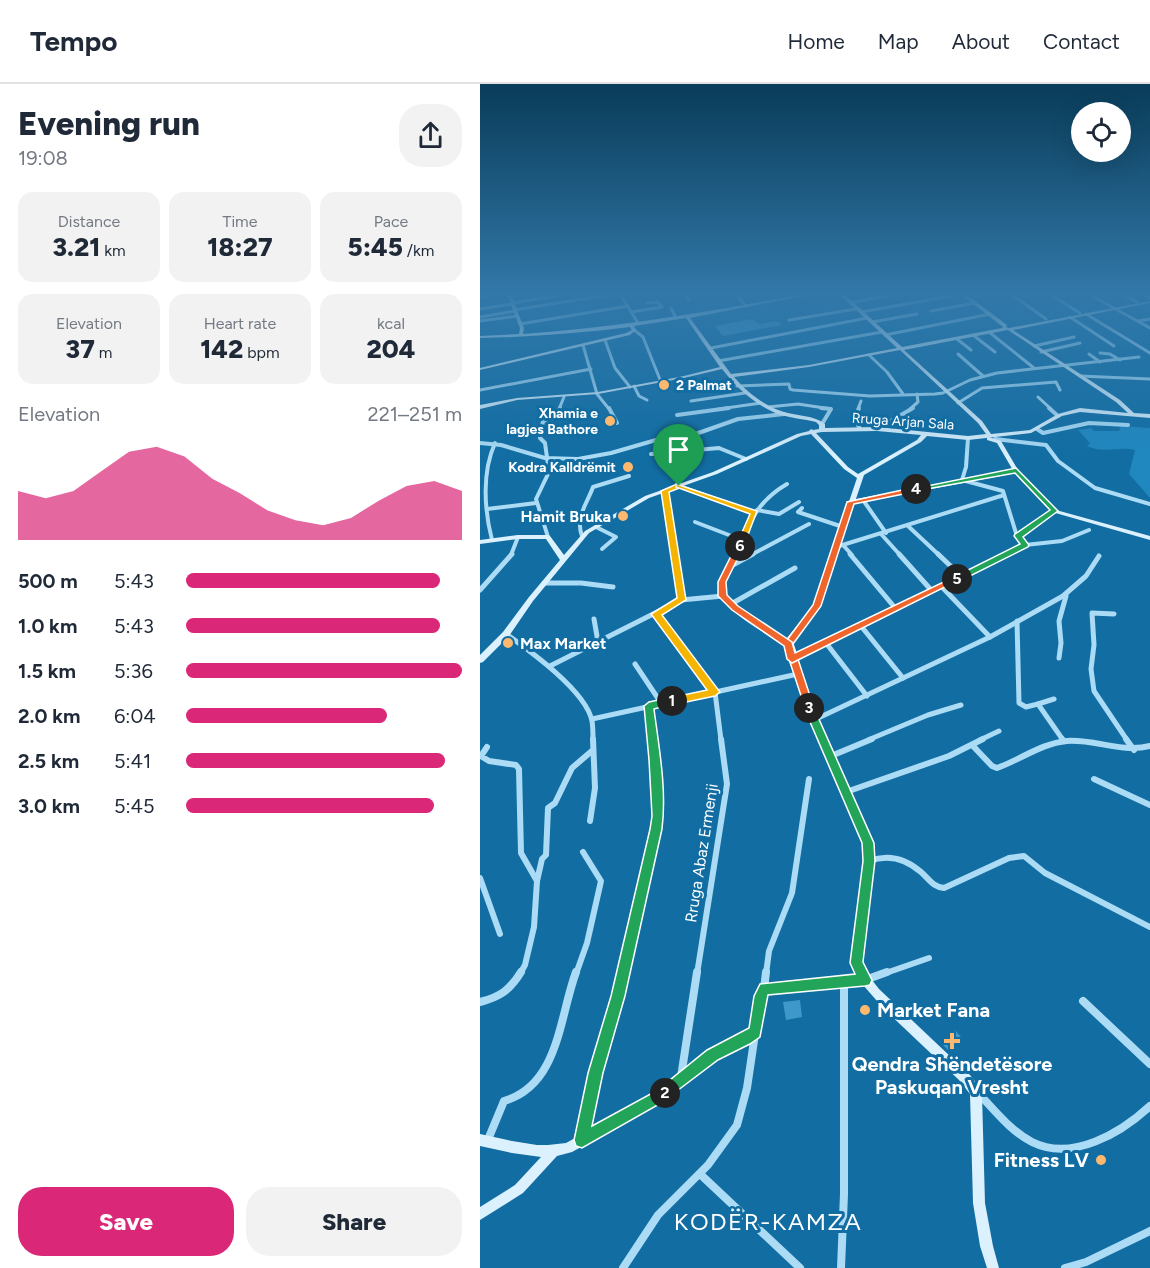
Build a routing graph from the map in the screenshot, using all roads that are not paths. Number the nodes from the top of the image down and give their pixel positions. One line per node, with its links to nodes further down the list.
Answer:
1 (569, 347): 28 (street)
2 (584, 347): 31 (street)
3 (608, 347): 38 (street)
4 (647, 347): 36 (street)
5 (715, 347): 14 (street)
6 (799, 347): 25 (street)
7 (904, 347): 15 (street)
8 (905, 347): 15 (street)
9 (968, 347): 16 (street)
10 (989, 347): 17 (street)
11 (1008, 347): 30 (street)
12 (1035, 347): 18 (street)
13 (1062, 347): 18 (street)
14 (711, 348): 25 (street)
15 (900, 348): 22 (street); 32 (street); 41 (street)
16 (971, 350)
17 (995, 352)
18 (1041, 352): 27 (street)
19 (1100, 353): 24 (street)
20 (958, 354): 33 (street)
21 (1089, 354): 26 (street)
22 (869, 355): 32 (street); 44 (street)
23 (1139, 357): 24 (street)
24 (1121, 360): 26 (street)
25 (718, 361): 29 (street)
26 (1102, 363): 27 (street)
27 (1060, 365): 30 (street); 34 (street)
28 (480, 368)
29 (722, 368): 32 (street); 36 (street)
30 (1034, 368): 33 (street)
31 (591, 369): 39 (street); 42 (street)
32 (729, 375): 37 (street)
33 (983, 376): 41 (street)
34 (1077, 376): 35 (street); 56 (street)
35 (1150, 379)
36 (661, 382): 38 (street)
37 (737, 386): 43 (street); 44 (street)
38 (632, 387): 42 (street); 48 (street)
39 (480, 390)
40 (1060, 390): 52 (street)
41 (946, 391): 45 (street); 52 (street)
42 (598, 393): 46 (street); 60 (street)
43 (745, 393): 49 (street); 51 (street)
44 (903, 394): 45 (street)
45 (917, 394): 64 (street)
46 (564, 397): 53 (street); 73 (street)
47 (1038, 397): 58 (street)
48 (647, 400)
49 (691, 401)
50 (861, 401): 63 (street)
51 (761, 403): 54 (street); 57 (street)
52 (958, 403): 68 (street)
53 (480, 407)
54 (768, 407): 55 (street); 62 (street)
55 (784, 414): 62 (street); 73 (street)
56 (1131, 414): 58 (street); 59 (street)
57 (676, 415)
58 (1058, 416): 65 (street)
59 (1150, 416)
60 (617, 423)
61 (1128, 425): 65 (street)
62 (822, 427): 63 (street, Rruga Arjan Sala); 66 (street, Rruga Arjan Sala)
63 (860, 429): 64 (street, Rruga Arjan Sala)
64 (877, 429): 67 (street, Rruga Arjan Sala)
65 (1036, 429): 68 (street)
66 (811, 431): 74 (street, Rruga Arjan Sala); 77 (street)
67 (926, 433): 69 (street, Rruga Arjan Sala); 77 (street)
68 (992, 437): 69 (street, Rruga Arjan Sala); 75 (street); 87 (street)
69 (968, 438): 78 (street)
70 (480, 443): 71 (street)
71 (495, 443): 73 (street); 88 (street)
72 (651, 454): 74 (street)
73 (545, 458): 86 (street)
74 (746, 459): 80 (street, Rruga Arjan Sala)
75 (1016, 471): 78 (street); 90 (street)
76 (628, 476): 99 (street)
77 (859, 477): 85 (street)
78 (962, 480): 82 (street); 83 (street)
79 (787, 484): 91 (street)
80 (679, 486): 81 (street, Rruga Arjan Sala); 91 (street)
81 (665, 491): 95 (street, Rruga Arjan Sala); 122 (street)
82 (1004, 495): 94 (street); 100 (street)
83 (863, 500): 85 (street); 98 (street)
84 (799, 502): 91 (street)
85 (851, 502): 96 (street)
86 (536, 503): 88 (street); 102 (street)
87 (1150, 504)
88 (487, 508): 104 (street)
89 (802, 508): 96 (street)
90 (1054, 511): 100 (street); 103 (street)
91 (755, 512): 105 (street)
92 (695, 522): 105 (street)
93 (809, 524): 112 (street)
94 (908, 526): 98 (street); 114 (street)
95 (596, 527): 99 (street, Rruga Arjan Sala); 109 (street)
96 (843, 527): 108 (street)
97 (1089, 531): 107 (street)
98 (883, 533): 108 (street); 119 (street)
99 (582, 536): 111 (street, Rruga Arjan Sala)
100 (1018, 536): 107 (street)
101 (518, 537): 102 (street); 104 (street); 118 (street)
102 (548, 537): 111 (street)
103 (1150, 537)
104 (492, 540): 106 (street)
105 (742, 540): 112 (street)
106 (480, 542)
107 (1025, 545): 114 (street)
108 (840, 546): 124 (street); 134 (street)
109 (602, 549)
110 (1099, 555): 121 (street)
111 (563, 558): 115 (street, Rruga Arjan Sala)
112 (730, 566): 120 (street)
113 (795, 568): 123 (street)
114 (961, 576): 116 (street)
115 (544, 583): 117 (street); 130 (street, Rruga Arjan Sala)
116 (941, 586): 119 (street); 131 (street)
117 (613, 587)
118 (480, 590)
119 (932, 591): 124 (street)
120 (723, 596): 122 (street); 123 (street)
121 (1066, 596): 128 (street); 135 (street)
122 (681, 600): 125 (street)
123 (731, 604): 134 (street)
124 (896, 609): 129 (street)
125 (656, 614): 132 (street); 142 (street, Rruga Abaz Ermenji)
126 (1114, 614): 157 (street)
127 (594, 619): 132 (street)
128 (1017, 621): 131 (street); 146 (street)
129 (861, 626): 133 (street); 141 (street)
130 (506, 634): 137 (street, Rruga Arjan Sala); 139 (street)
131 (990, 637): 141 (street)
132 (598, 642): 139 (street)
133 (826, 643): 136 (street); 143 (street)
134 (788, 644): 136 (street)
135 (1059, 658)
136 (792, 659): 140 (street)
137 (480, 660)
138 (635, 664): 145 (street)
139 (550, 666): 149 (street)
140 (798, 674): 142 (street); 150 (street)
141 (903, 678): 143 (street)
142 (715, 692): 145 (street); 178 (street, Rruga Abaz Ermenji)
143 (867, 696): 150 (street)
144 (1054, 699): 146 (street)
145 (661, 703): 148 (street)
146 (1038, 704): 152 (street)
147 (961, 705): 158 (street)
148 (649, 706): 149 (street); 181 (street)
149 (592, 718): 156 (street)
150 (814, 720): 158 (street)
151 (999, 731): 153 (street)
152 (1064, 741): 153 (street); 157 (street)
153 (973, 746): 161 (street)
154 (1150, 746): 157 (street)
155 (480, 747): 167 (street)
156 (593, 750): 163 (street); 167 (street)
157 (1134, 750)
158 (831, 756): 161 (street)
159 (809, 779): 173 (street)
160 (1094, 779): 162 (street)
161 (846, 792): 165 (street)
162 (1150, 805)
163 (590, 821)
164 (583, 852): 182 (street)
165 (869, 861): 168 (street); 171 (street)
166 (480, 878): 169 (street)
167 (537, 881): 175 (street)
168 (1150, 927)
169 (500, 934)
170 (929, 958): 171 (street)
171 (865, 980): 172 (street); 179 (street)
172 (844, 983): 173 (street); 189 (street)
173 (765, 989): 176 (street)
174 (1083, 1001): 177 (street)
175 (480, 1002)
176 (755, 1032): 178 (street); 184 (street)
177 (1150, 1064)
178 (681, 1079): 181 (street)
179 (973, 1088): 180 (street); 190 (street)
180 (1150, 1106)
181 (582, 1140): 183 (street)
182 (483, 1141): 183 (street)
183 (554, 1151): 185 (street)
184 (700, 1174): 187 (street); 188 (street)
185 (480, 1214)
186 (1150, 1231): 191 (street)
187 (623, 1268)
188 (800, 1268)
189 (841, 1268)
190 (993, 1268)
191 (1065, 1268)

